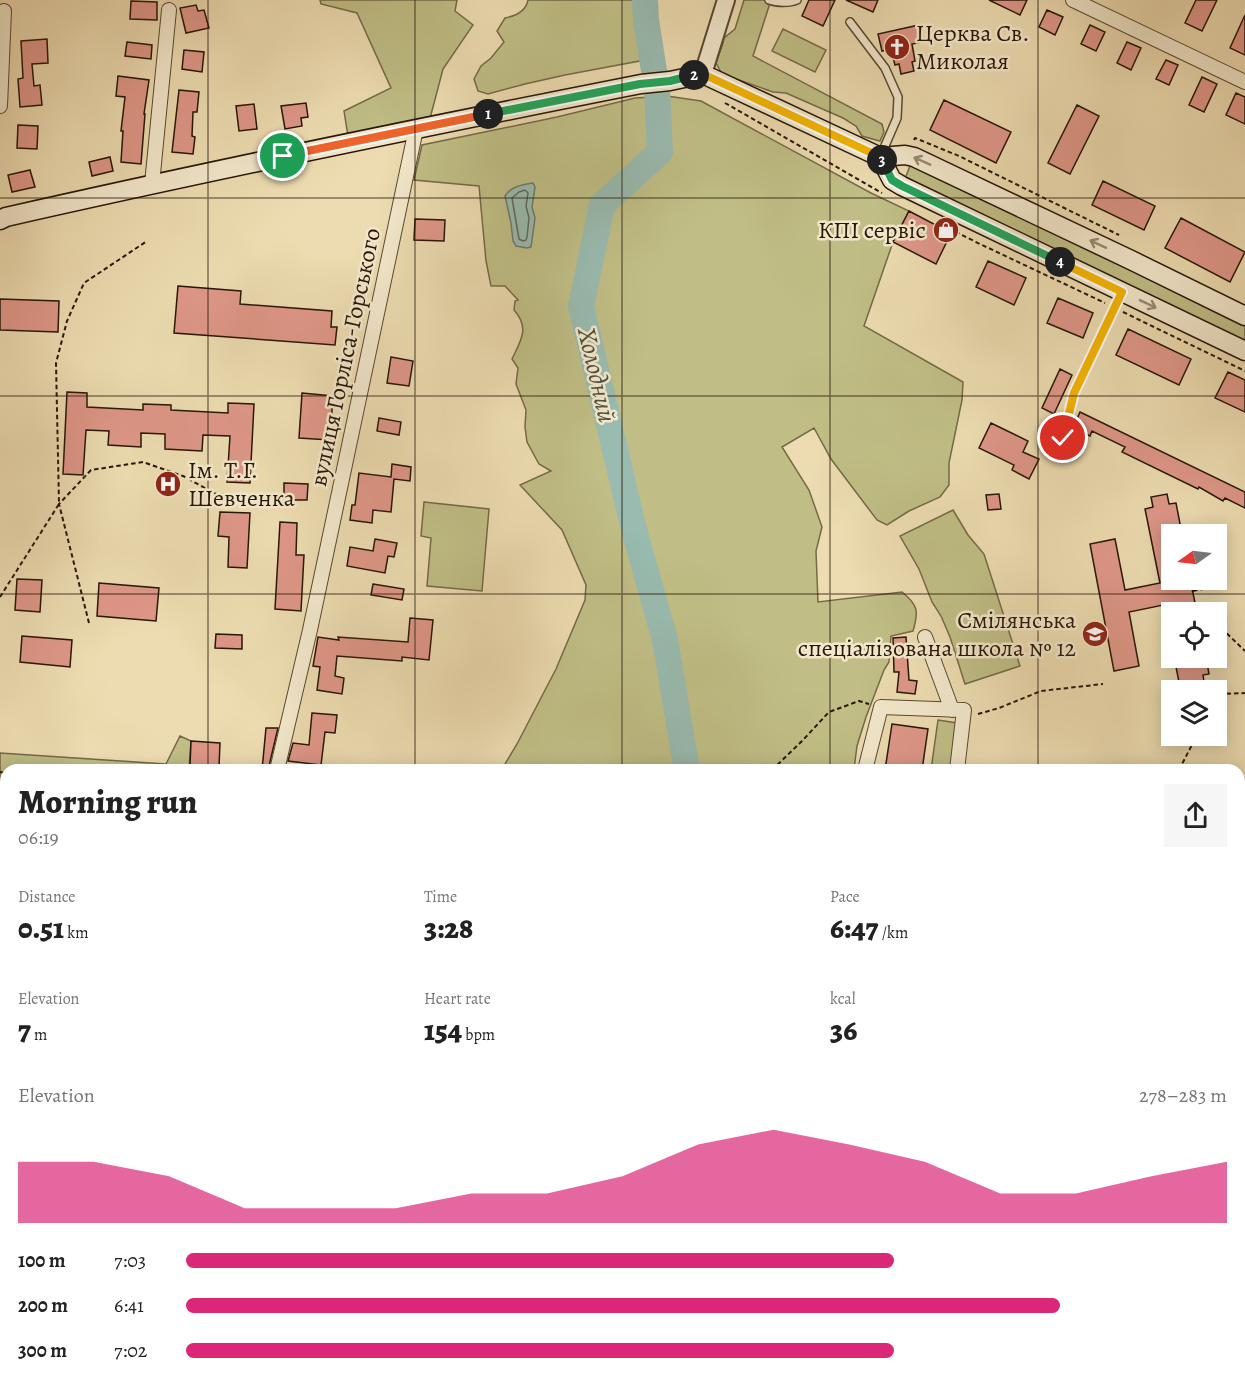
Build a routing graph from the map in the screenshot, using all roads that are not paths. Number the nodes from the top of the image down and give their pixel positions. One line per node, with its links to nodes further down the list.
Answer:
1 (726, 0): 8 (street)
2 (769, 0): 3 (lane)
3 (797, 0)
4 (1073, 0): 9 (street)
5 (169, 10): 13 (street)
6 (4, 11): 10 (street)
7 (850, 22): 12 (lane)
8 (703, 74): 11 (main road); 12 (main road)
9 (1245, 82)
10 (0, 106)
11 (416, 129): 13 (main road); 21 (street, вулиця Горліса-Горського)
12 (880, 157): 15 (main road); 16 (main road, one-way to 12)
13 (152, 184): 14 (main road)
14 (2, 218)
15 (1122, 292): 17 (main road, one-way to 17); 18 (lane)
16 (1245, 316)
17 (1245, 351)
18 (1063, 438)
19 (925, 637): 20 (street)
20 (958, 714): 22 (street); 23 (street)
21 (278, 764)
22 (867, 764)
23 (957, 764)

